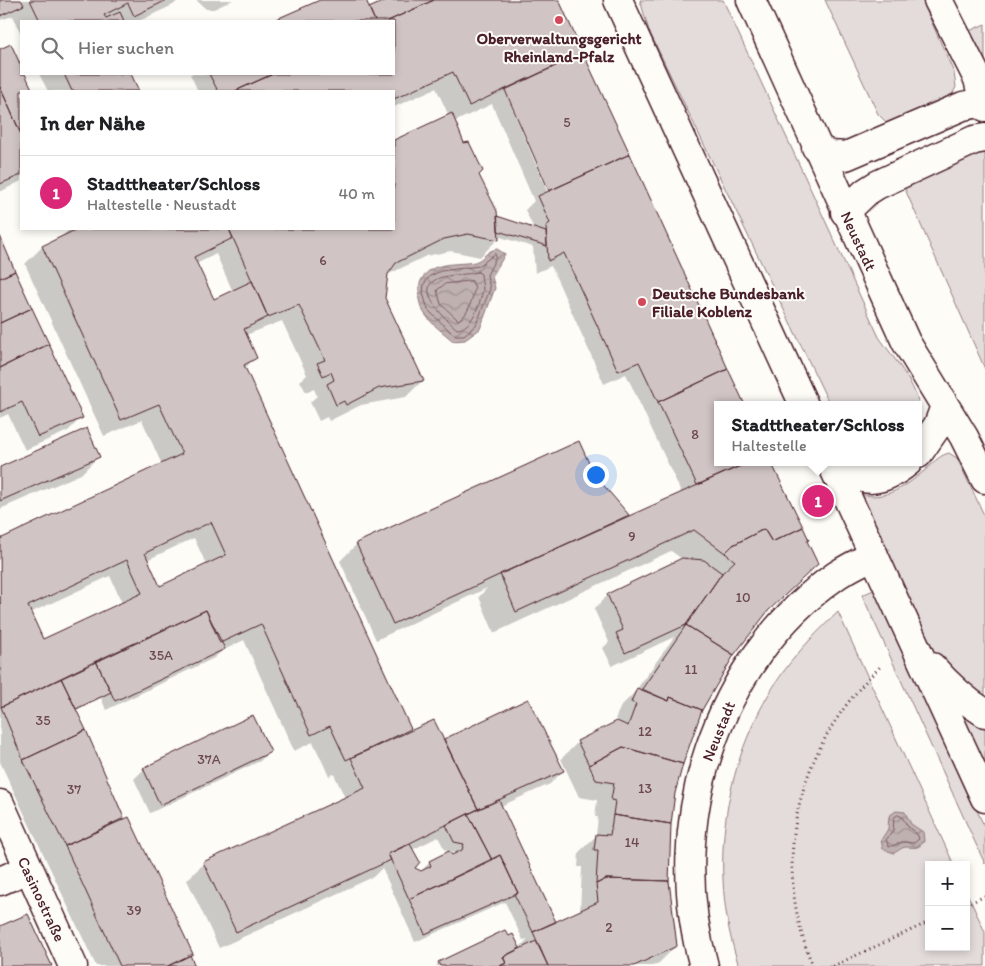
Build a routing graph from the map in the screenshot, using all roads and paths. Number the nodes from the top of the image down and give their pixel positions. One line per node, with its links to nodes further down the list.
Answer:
1 (618, 0): 4 (street)
2 (750, 0): 6 (street, Neustadt)
3 (938, 0): 5 (street)
4 (629, 13): 8 (street)
5 (983, 118): 6 (street); 7 (street)
6 (816, 147): 7 (street, Neustadt)
7 (846, 212): 9 (street, Neustadt)
8 (802, 401)
9 (945, 406): 10 (street); 14 (street, Neustadt)
10 (922, 448)
11 (834, 466): 15 (street)
12 (837, 466): 13 (street)
13 (904, 466)
14 (984, 476)
15 (874, 555): 16 (street); 27 (street, Neustadt)
16 (916, 648): 18 (street); 19 (street)
17 (881, 666): 28 (path)
18 (985, 713)
19 (985, 798)
20 (0, 804): 21 (street, Casinostraße)
21 (28, 869): 22 (street); 26 (street, Casinostraße)
22 (0, 881)
23 (985, 896): 24 (path)
24 (970, 903)
25 (925, 924): 29 (path)
26 (73, 966)
27 (704, 966)
28 (813, 966)
29 (833, 966)

